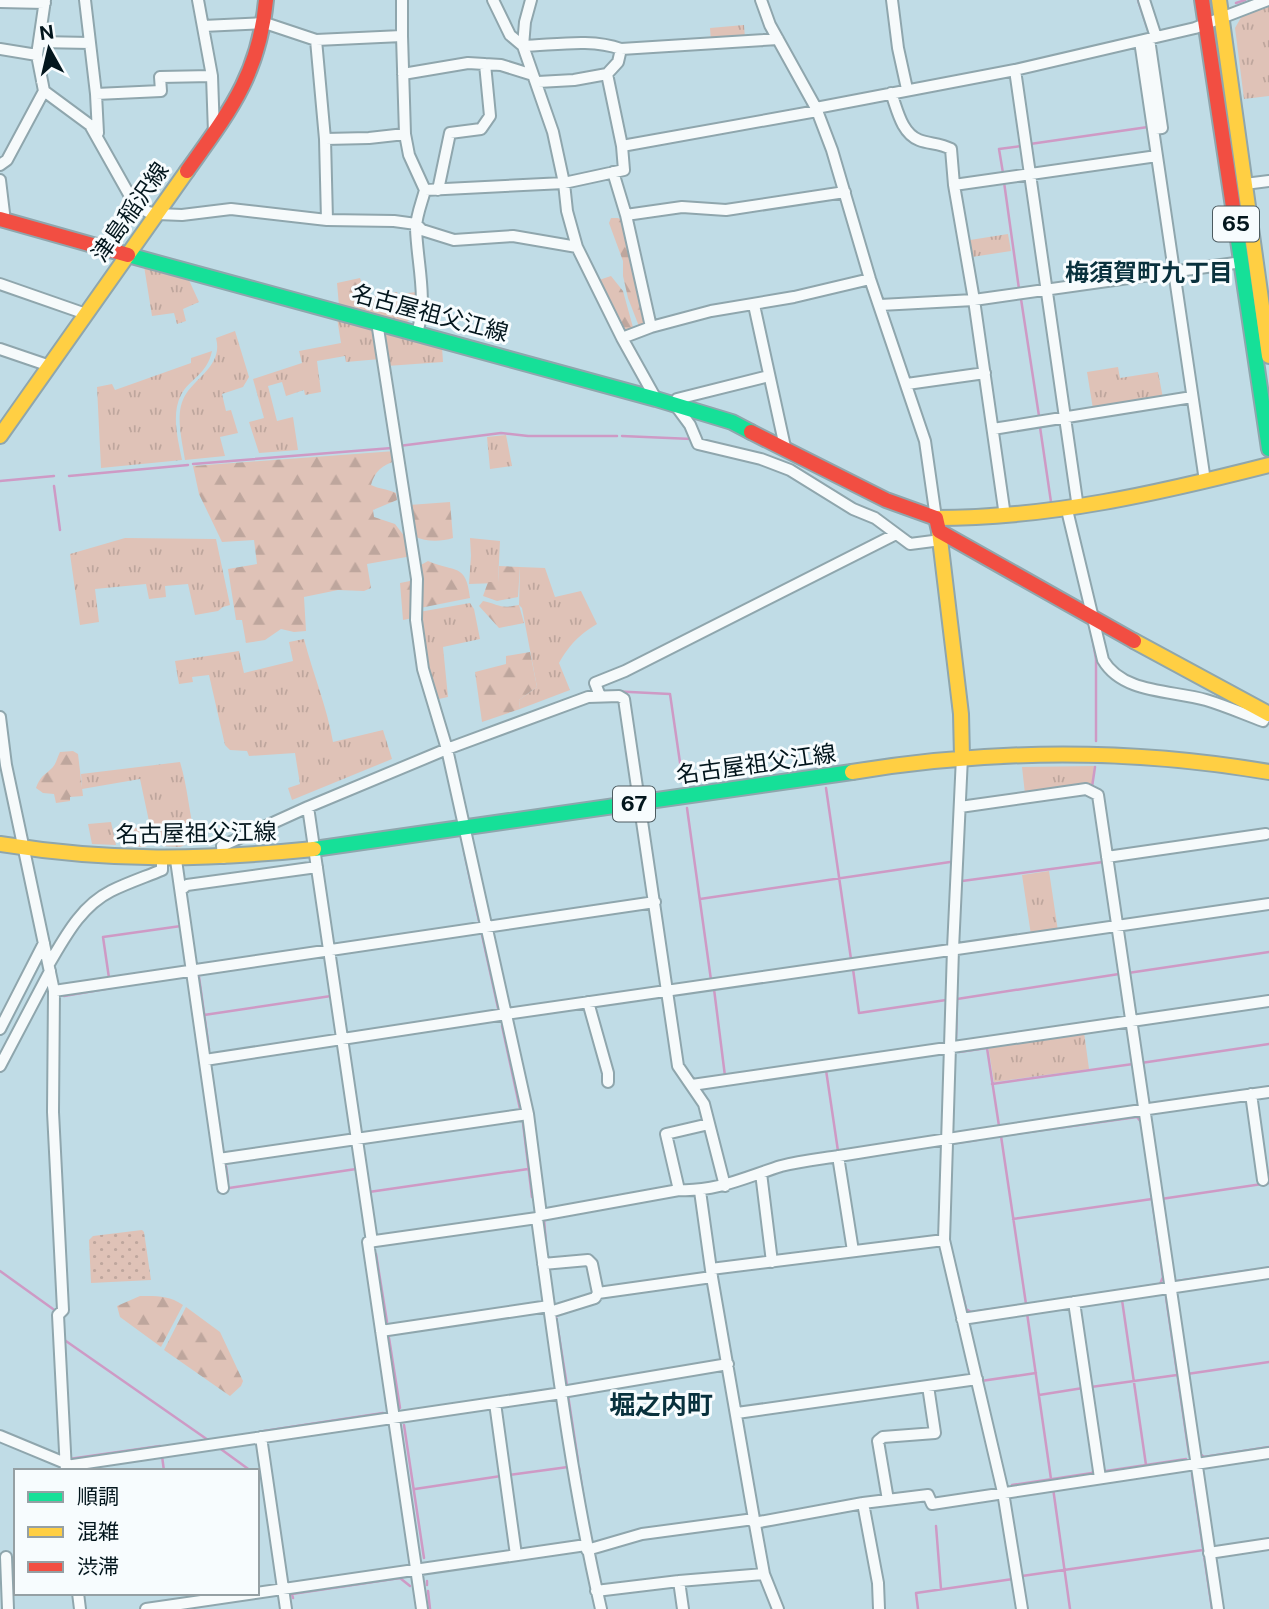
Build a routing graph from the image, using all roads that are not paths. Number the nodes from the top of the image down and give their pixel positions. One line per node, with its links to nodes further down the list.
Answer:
1 (85, 0): 24 (street)
2 (198, 0): 18 (street)
3 (267, 0): 16 (main road, 津島稲沢線)
4 (402, 0): 19 (street)
5 (493, 0): 25 (street)
6 (531, 0): 25 (street)
7 (761, 0): 20 (street)
8 (892, 0): 35 (street)
9 (1144, 0): 21 (street)
10 (1202, 0): 17 (main road, 65)
11 (1219, 0): 15 (main road, 65)
12 (1268, 0): 15 (street)
13 (0, 2): 14 (street)
14 (45, 2): 23 (street)
15 (1222, 18): 17 (street); 52 (main road, 65)
16 (265, 23): 18 (street); 22 (street); 40 (main road, 津島稲沢線)
17 (1206, 24): 21 (street); 64 (main road, 65)
18 (203, 26): 33 (street)
19 (402, 36): 22 (street); 31 (street)
20 (778, 39): 27 (street); 39 (street)
21 (1149, 39): 30 (street); 45 (street)
22 (316, 40): 43 (street)
23 (39, 42): 24 (street); 28 (street)
24 (90, 43): 38 (street)
25 (523, 46): 27 (street); 34 (street)
26 (0, 49): 28 (street)
27 (621, 49): 32 (street)
28 (37, 55): 36 (street)
29 (485, 64): 31 (street); 34 (street); 55 (street)
30 (1015, 70): 35 (street); 48 (street)
31 (403, 74): 41 (street)
32 (607, 74): 34 (street); 44 (street)
33 (212, 76): 38 (street); 40 (street)
34 (535, 79): 51 (street)
35 (907, 89): 37 (street)
36 (44, 91): 42 (street); 46 (street)
37 (891, 93): 39 (street); 53 (street)
38 (96, 94): 42 (street)
39 (817, 109): 44 (street); 56 (street)
40 (214, 133): 57 (main road, 津島稲沢線)
41 (405, 134): 43 (street); 54 (street)
42 (98, 137): 57 (street)
43 (325, 139): 60 (street)
44 (622, 146): 47 (street)
45 (1157, 156): 48 (street); 65 (street)
46 (0, 165)
47 (613, 172): 51 (street); 58 (street)
48 (1030, 174): 53 (street); 68 (street)
49 (0, 180): 59 (street)
50 (1269, 181): 52 (street)
51 (564, 183): 55 (street); 62 (street)
52 (1245, 184): 78 (main road, 65)
53 (954, 185): 69 (street)
54 (425, 190): 55 (street); 61 (street)
55 (438, 190)
56 (845, 192): 58 (street); 66 (street)
57 (157, 214): 60 (street); 63 (main road, 津島稲沢線)
58 (626, 215): 74 (street)
59 (1, 219): 63 (main road, 名古屋祖父江線)
60 (327, 220): 61 (street)
61 (416, 224): 62 (street); 75 (street)
62 (577, 247): 76 (street)
63 (128, 255): 72 (main road, 津島稲沢線); 73 (main road, 名古屋祖父江線)
64 (1241, 262): 65 (street); 90 (main road, 65)
65 (1174, 272): 68 (street); 83 (street)
66 (870, 279): 70 (street); 71 (street)
67 (0, 284): 72 (street)
68 (1047, 290): 69 (street); 86 (street)
69 (974, 300): 71 (street); 80 (street)
70 (754, 304): 74 (street); 81 (street)
71 (880, 305): 82 (street)
72 (86, 314): 79 (main road, 津島稲沢線)
73 (377, 322): 75 (main road, 名古屋祖父江線); 101 (street)
74 (651, 327): 76 (street)
75 (417, 333): 84 (main road, 名古屋祖父江線)
76 (622, 338): 84 (street)
77 (0, 349): 79 (street)
78 (1269, 356)
79 (50, 366): 88 (main road, 津島稲沢線)
80 (985, 373): 82 (street); 87 (street)
81 (769, 376): 85 (street); 89 (street)
82 (907, 384): 95 (street)
83 (1192, 397): 86 (street); 92 (street)
84 (656, 399): 85 (main road, 名古屋祖父江線)
85 (676, 405): 89 (main road, 名古屋祖父江線); 96 (street)
86 (1065, 417): 87 (street); 93 (street)
87 (993, 429): 94 (street)
88 (0, 436)
89 (785, 447): 95 (main road, 名古屋祖父江線)
90 (1269, 449)
91 (1269, 465): 92 (main road)
92 (1205, 481): 93 (main road)
93 (1073, 510): 94 (main road); 97 (street)
94 (1005, 516): 95 (main road)
95 (939, 530): 96 (street); 97 (main road, 名古屋祖父江線); 102 (main road)
96 (896, 534): 98 (street)
97 (1093, 618): 99 (main road, 名古屋祖父江線); 99 (street)
98 (600, 696): 101 (street); 105 (street)
99 (1268, 714)
100 (0, 717): 103 (street)
101 (447, 749): 106 (street); 108 (street)
102 (962, 757): 104 (main road, 名古屋祖父江線 / 67); 105 (main road, 名古屋祖父江線 / 67); 107 (street)
103 (3, 769): 111 (street)
104 (1269, 772)
105 (640, 804): 108 (main road, 名古屋祖父江線 / 67); 118 (street)
106 (308, 807): 112 (street); 114 (street)
107 (960, 807): 113 (street); 123 (street)
108 (466, 829): 112 (main road, 名古屋祖父江線 / 67); 121 (street)
109 (1266, 834): 113 (street)
110 (0, 844): 111 (main road, 名古屋祖父江線 / 67)
111 (23, 849): 115 (main road, 名古屋祖父江線 / 67); 122 (street)
112 (314, 850): 114 (main road, 名古屋祖父江線 / 67); 116 (street)
113 (1107, 857): 120 (street)
114 (223, 858): 115 (main road, 名古屋祖父江線 / 67)
115 (169, 860): 117 (street); 125 (street)
116 (317, 867): 117 (street); 124 (street)
117 (181, 890): 126 (street)
118 (654, 902): 121 (street); 128 (street)
119 (1269, 904): 120 (street)
120 (1118, 926): 123 (street); 132 (street)
121 (487, 927): 124 (street); 131 (street)
122 (44, 943): 125 (street); 133 (street)
123 (953, 949): 128 (street); 135 (street)
124 (329, 950): 126 (street); 134 (street)
125 (49, 968): 127 (street); 137 (street)
126 (192, 970): 127 (street); 136 (street)
127 (54, 991): 180 (street)
128 (667, 991): 130 (street); 139 (street)
129 (1269, 1001): 132 (street)
130 (588, 1002): 131 (street); 138 (street)
131 (506, 1014): 134 (street); 143 (street)
132 (1131, 1021): 135 (street); 142 (street)
133 (0, 1029)
134 (342, 1039): 136 (street); 146 (street)
135 (950, 1048): 139 (street); 145 (street)
136 (205, 1060): 148 (street)
137 (0, 1066)
138 (608, 1082)
139 (692, 1085): 144 (street)
140 (1269, 1092): 141 (street)
141 (1251, 1094): 142 (street); 150 (street)
142 (1144, 1110): 145 (street); 163 (street)
143 (528, 1114): 146 (street); 155 (street)
144 (709, 1124): 151 (street); 153 (street)
145 (947, 1138): 147 (street); 156 (street)
146 (357, 1139): 148 (street); 157 (street)
147 (838, 1156): 149 (street); 158 (street)
148 (219, 1160): 152 (street)
149 (761, 1173): 151 (street); 159 (street)
150 (1263, 1180)
151 (725, 1186): 154 (street)
152 (223, 1188)
153 (679, 1190): 154 (street); 155 (street)
154 (700, 1191): 161 (street)
155 (539, 1216): 157 (street); 160 (street)
156 (944, 1240): 158 (street); 167 (street)
157 (372, 1242): 168 (street)
158 (853, 1251): 159 (street)
159 (772, 1262): 161 (street)
160 (543, 1264): 164 (street); 166 (street)
161 (711, 1273): 164 (street); 169 (street)
162 (1269, 1273): 163 (street)
163 (1170, 1288): 165 (street); 179 (street)
164 (598, 1293): 166 (street)
165 (1074, 1302): 167 (street); 181 (street)
166 (550, 1309): 168 (street); 172 (street)
167 (962, 1319): 170 (street)
168 (381, 1331): 175 (street)
169 (728, 1364): 172 (street); 174 (street)
170 (977, 1379): 171 (street); 182 (street)
171 (928, 1386): 174 (street); 183 (street)
172 (562, 1392): 173 (street); 187 (street)
173 (495, 1403): 175 (street); 189 (street)
174 (737, 1413): 185 (street)
175 (394, 1418): 177 (street); 191 (street)
176 (0, 1436): 180 (street)
177 (261, 1437): 180 (street); 194 (street)
178 (1269, 1453): 179 (street)
179 (1196, 1464): 181 (street); 188 (street)
180 (66, 1466)
181 (1100, 1478): 182 (street)
182 (1003, 1492): 183 (street); 206 (street)
183 (888, 1500): 184 (street)
184 (863, 1503): 185 (street); 205 (street)
185 (754, 1521): 187 (street); 192 (street)
186 (1269, 1544): 188 (street)
187 (586, 1547): 189 (street); 195 (street)
188 (1209, 1553): 207 (street)
189 (516, 1555): 191 (street)
190 (7, 1557): 198 (street)
191 (417, 1570): 194 (street); 201 (street)
192 (764, 1574): 193 (street); 204 (street)
193 (679, 1581): 195 (street); 203 (street)
194 (283, 1590): 196 (street); 200 (street)
195 (596, 1591): 202 (street)
196 (259, 1593)
197 (247, 1595): 199 (street)
198 (8, 1609)
199 (146, 1609)
200 (286, 1609)
201 (422, 1609)
202 (601, 1609)
203 (683, 1609)
204 (778, 1609)
205 (879, 1609)
206 (1022, 1609)
207 (1218, 1609)

